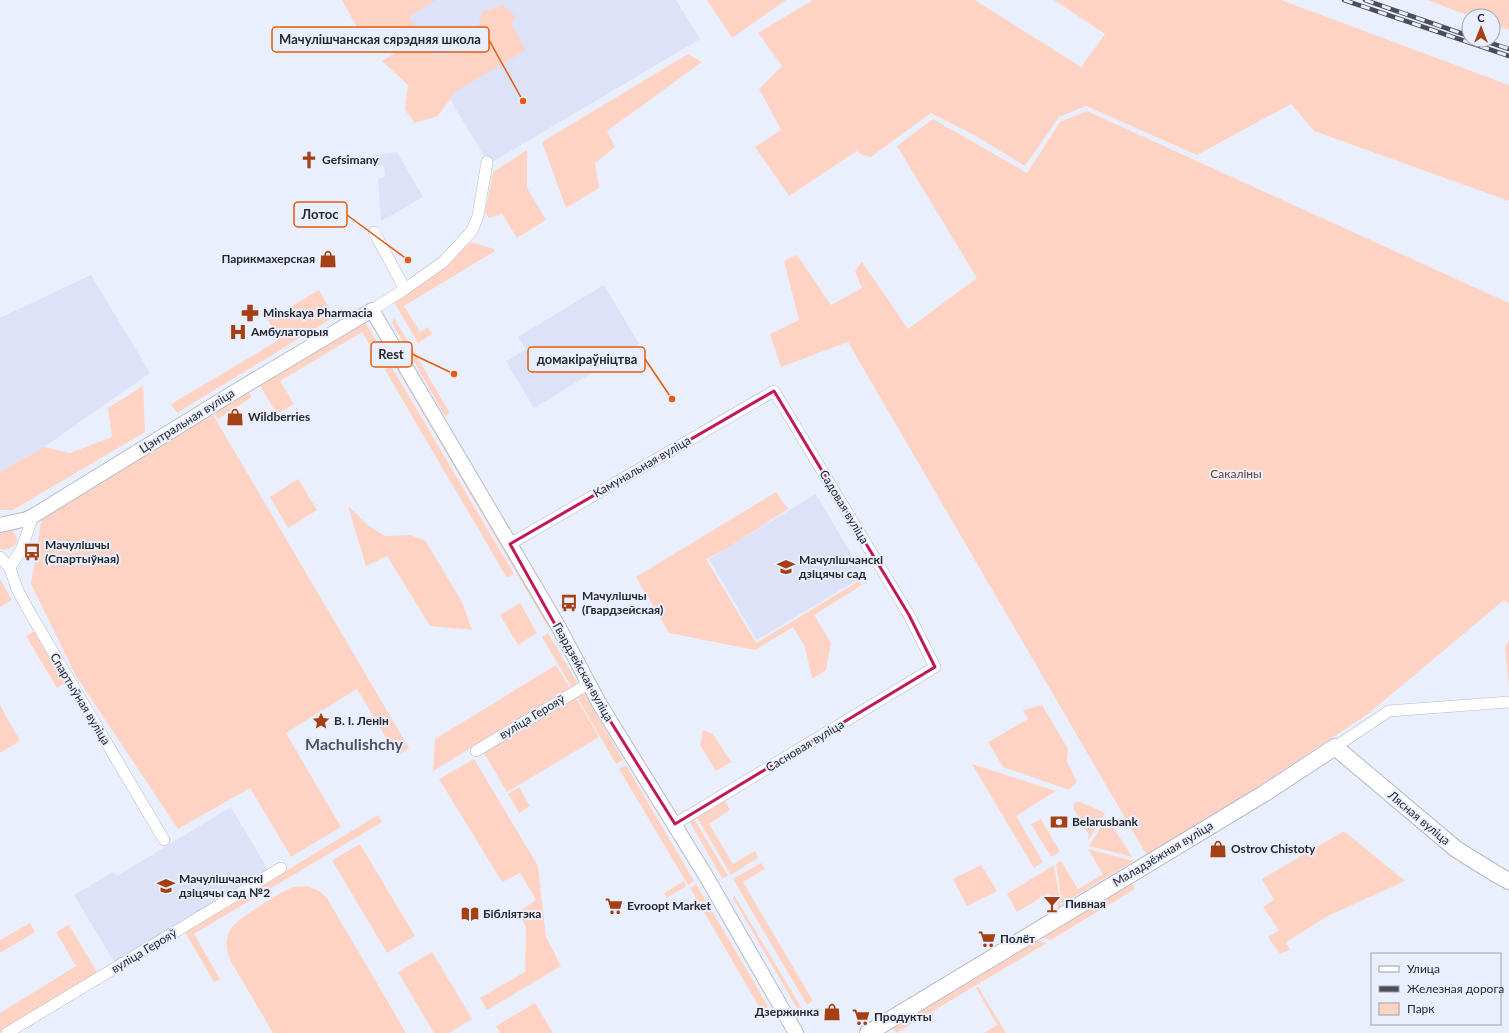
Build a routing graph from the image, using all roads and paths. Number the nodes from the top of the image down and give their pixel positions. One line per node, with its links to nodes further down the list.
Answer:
1 (487, 162): 3 (street)
2 (374, 232): 3 (street)
3 (405, 289): 4 (street)
4 (372, 310): 6 (street, Цэнтральная вуліца); 8 (street, Гвардзейская вуліца)
5 (774, 391): 8 (street, Камунальная вуліца); 11 (street, Садовая вуліца)
6 (33, 516): 7 (street, Цэнтральная вуліца); 10 (street)
7 (0, 525)
8 (510, 544): 12 (street, Гвардзейская вуліца)
9 (0, 557): 10 (street, Спартыўная вуліца)
10 (10, 568): 17 (street, Спартыўная вуліца)
11 (935, 667): 16 (street, Сасновая вуліца)
12 (588, 684): 15 (street, вуліца Герояў); 16 (street, Гвардзейская вуліца)
13 (1509, 702): 14 (street)
14 (1334, 748): 19 (main road, Лясная вуліца); 22 (main road, Маладзёжная вуліца)
15 (476, 751)
16 (675, 824): 21 (street, Гвардзейская вуліца)
17 (164, 840)
18 (281, 868): 20 (street, вуліца Герояў)
19 (1509, 881)
20 (7, 1033)
21 (796, 1033)
22 (868, 1033)

